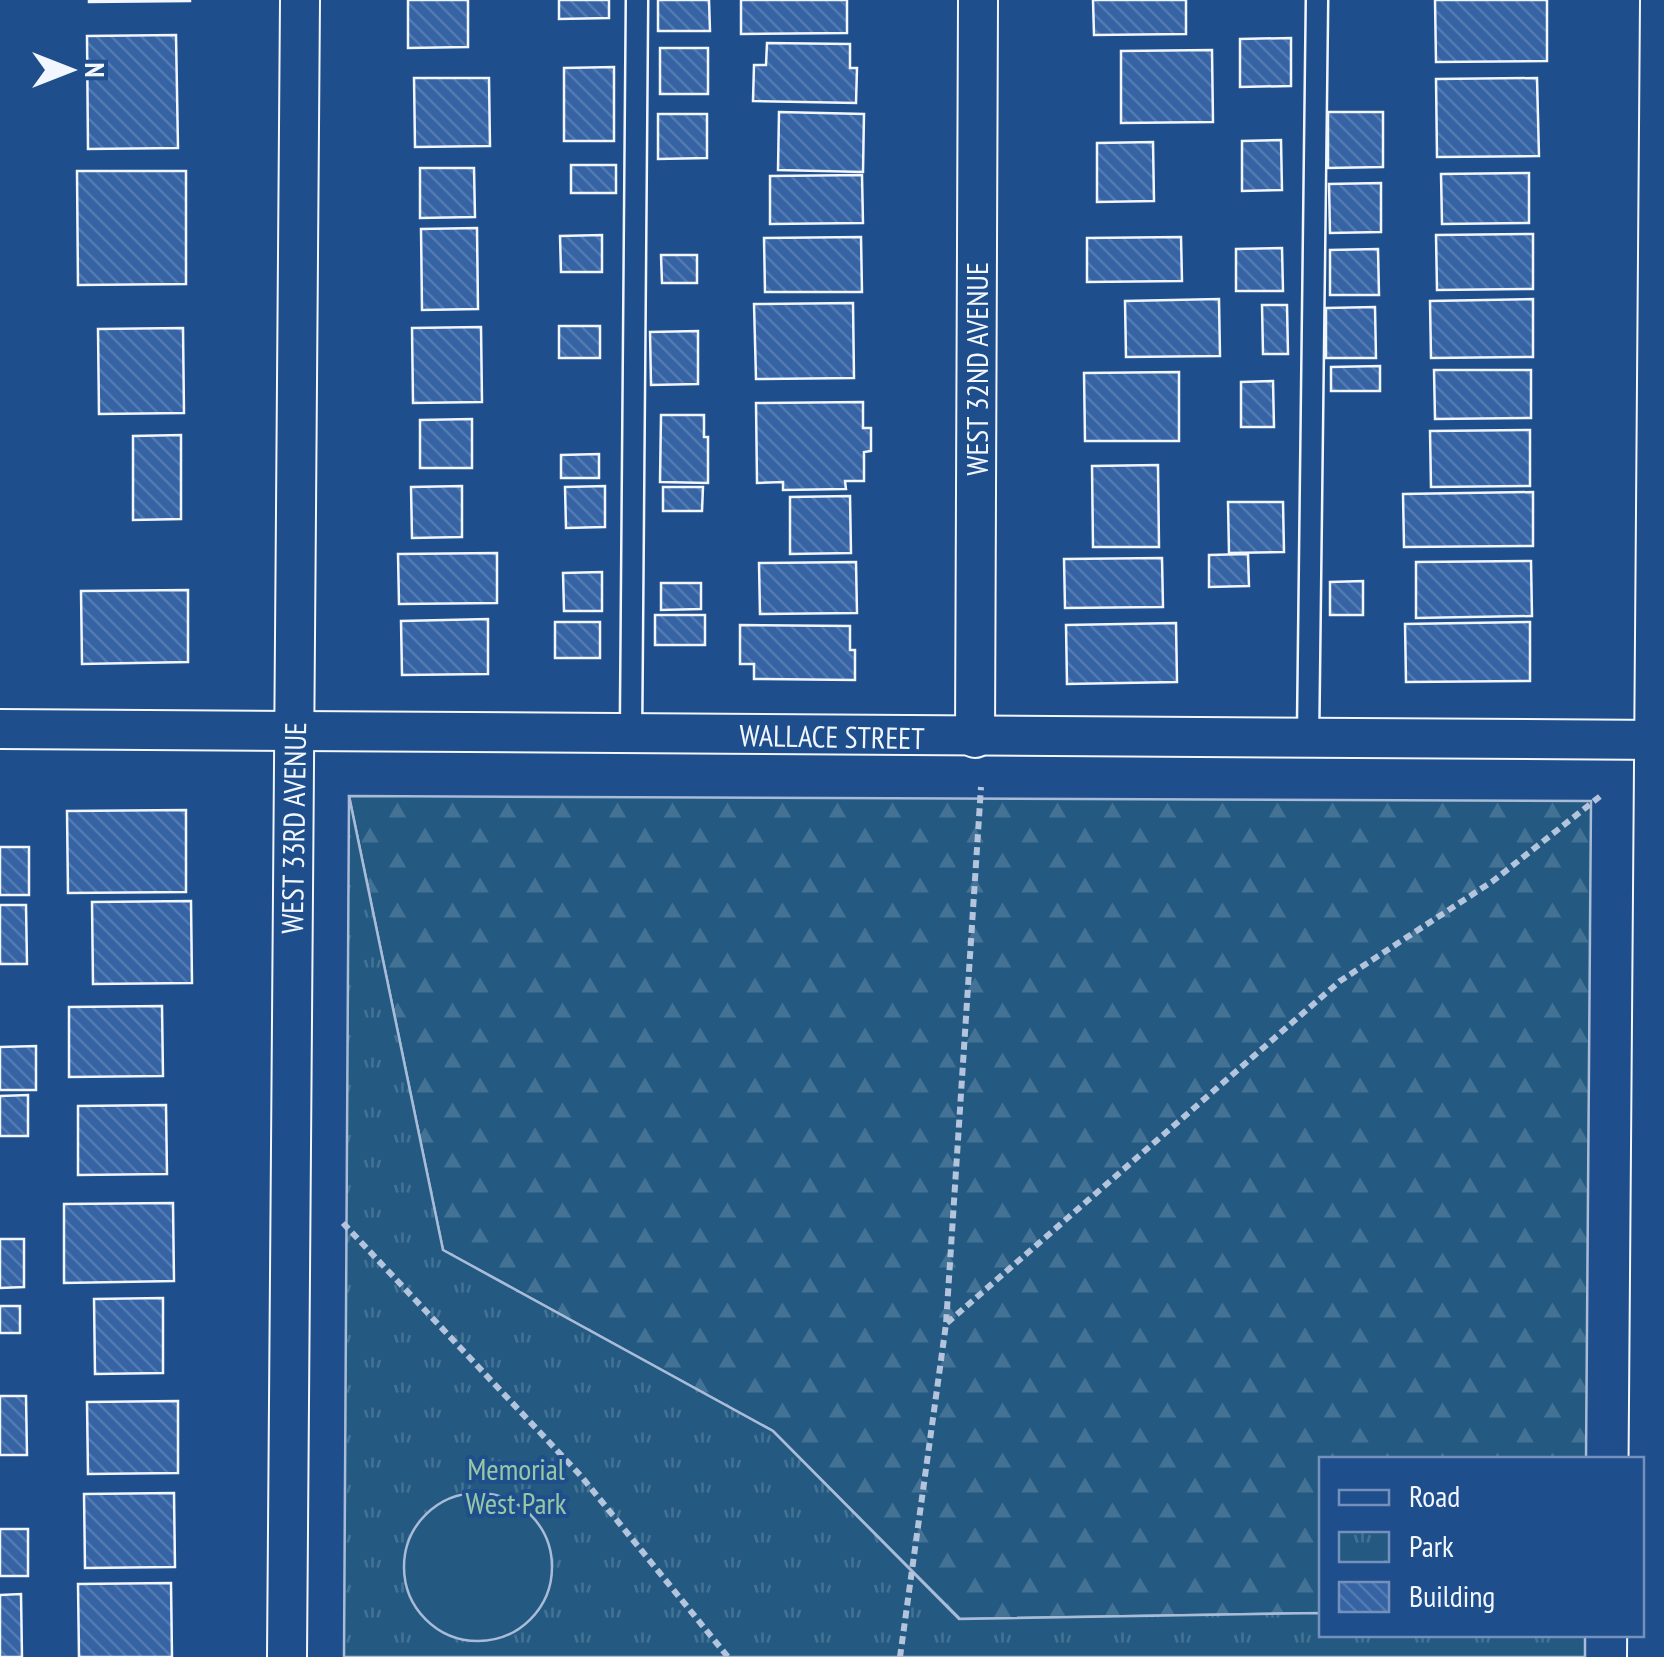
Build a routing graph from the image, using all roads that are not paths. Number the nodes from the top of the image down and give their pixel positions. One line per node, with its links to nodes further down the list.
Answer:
1 (300, 0): 8 (street, WEST 33RD AVENUE)
2 (637, 0): 7 (lane)
3 (978, 0): 9 (street, WEST 32ND AVENUE)
4 (1316, 0): 10 (lane)
5 (1660, 0): 11 (street)
6 (0, 730): 8 (street, WALLACE STREET)
7 (631, 732): 8 (street, WALLACE STREET); 9 (street, WALLACE STREET)
8 (293, 733): 12 (street, WEST 33RD AVENUE)
9 (974, 738): 10 (street, WALLACE STREET)
10 (1308, 740): 11 (street, WALLACE STREET)
11 (1659, 740): 13 (street)
12 (287, 1657)
13 (1647, 1657)

